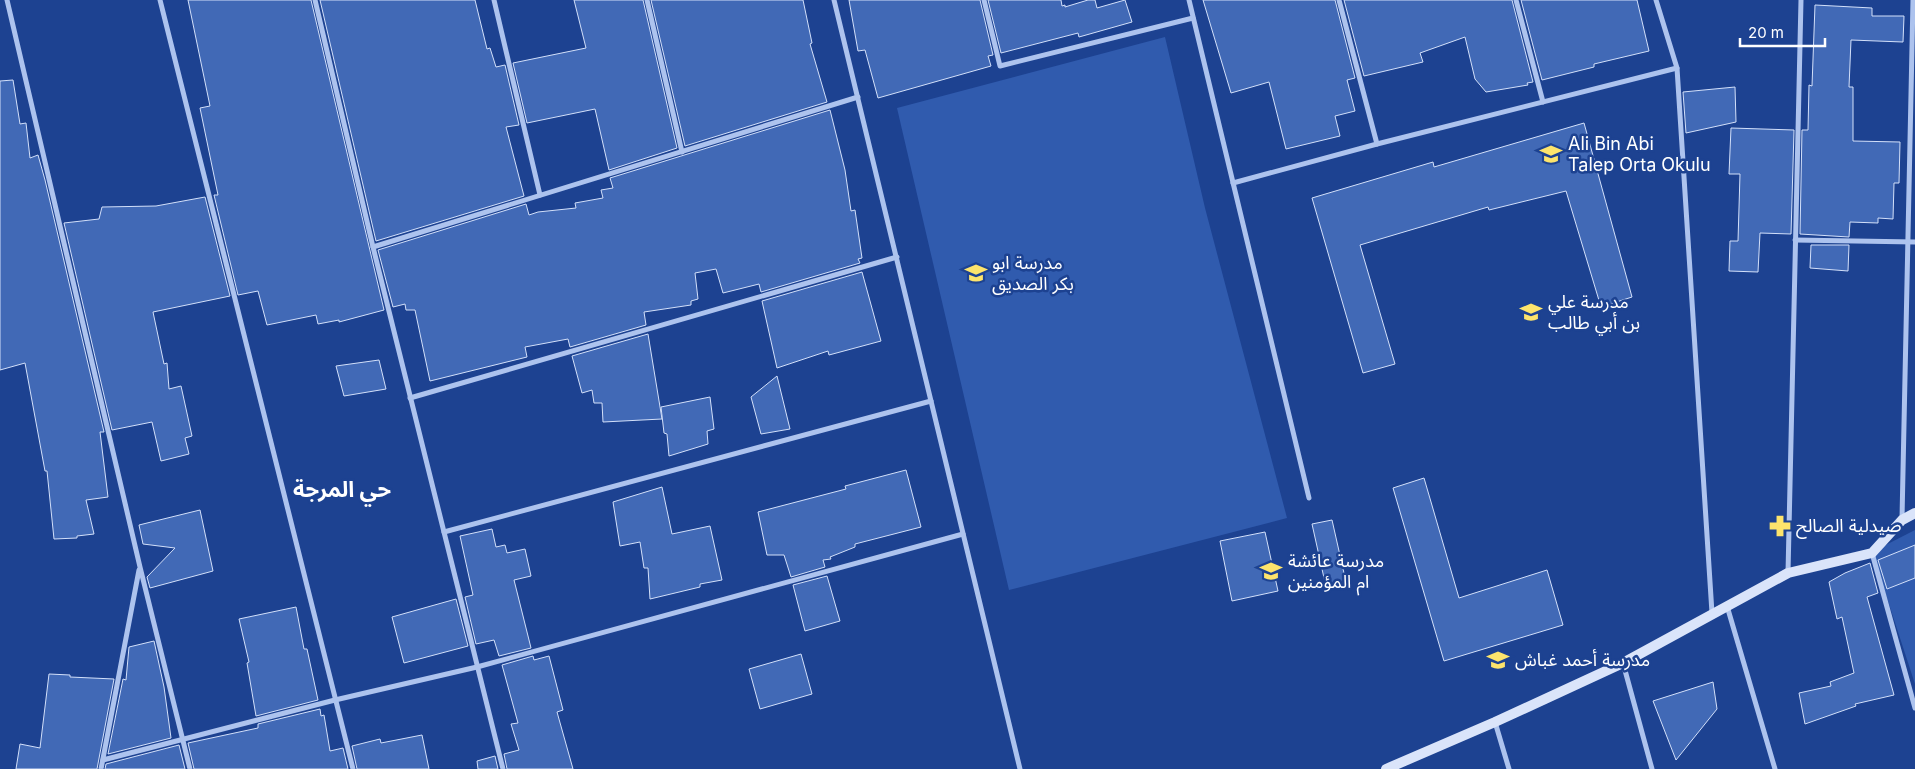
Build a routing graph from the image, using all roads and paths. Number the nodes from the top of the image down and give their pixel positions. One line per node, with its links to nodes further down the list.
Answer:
1 (7, 0): 35 (street)
2 (160, 0): 41 (street)
3 (315, 0): 25 (street)
4 (494, 0): 21 (street)
5 (647, 0): 19 (street)
6 (834, 0): 16 (street)
7 (984, 0): 14 (street)
8 (1189, 0): 14 (street)
9 (1338, 0): 18 (street)
10 (1516, 0): 17 (street)
11 (1656, 0): 15 (street)
12 (1801, 0): 22 (street)
13 (1913, 0): 23 (street)
14 (1194, 18): 20 (street)
15 (1677, 68): 17 (street); 38 (street)
16 (858, 97): 19 (street); 26 (street)
17 (1543, 102): 18 (street)
18 (1377, 144): 20 (street)
19 (682, 152): 21 (street)
20 (1233, 183): 29 (street)
21 (540, 195): 25 (street)
22 (1795, 240): 23 (street); 36 (street)
23 (1908, 242): 24 (street); 31 (street)
24 (1915, 242)
25 (373, 247): 27 (street)
26 (897, 257): 27 (street); 28 (street)
27 (410, 398): 32 (street)
28 (931, 401): 32 (street); 33 (street)
29 (1309, 498)
30 (1915, 513): 31 (street)
31 (1902, 520): 34 (street)
32 (444, 532): 40 (street)
33 (963, 534): 40 (street); 50 (street)
34 (1872, 553): 36 (street); 42 (street)
35 (140, 567): 44 (street); 45 (street)
36 (1788, 573): 37 (street)
37 (1727, 605): 38 (street); 54 (street)
38 (1712, 614): 39 (street)
39 (1623, 662): 43 (street); 53 (street)
40 (477, 667): 41 (street); 49 (street)
41 (335, 700): 44 (street); 48 (street)
42 (1915, 708)
43 (1495, 722): 51 (street); 52 (street)
44 (182, 740): 45 (street); 47 (street)
45 (103, 760): 46 (street)
46 (101, 769)
47 (190, 769)
48 (353, 769)
49 (503, 769)
50 (1020, 769)
51 (1386, 769)
52 (1509, 769)
53 (1652, 769)
54 (1775, 769)

